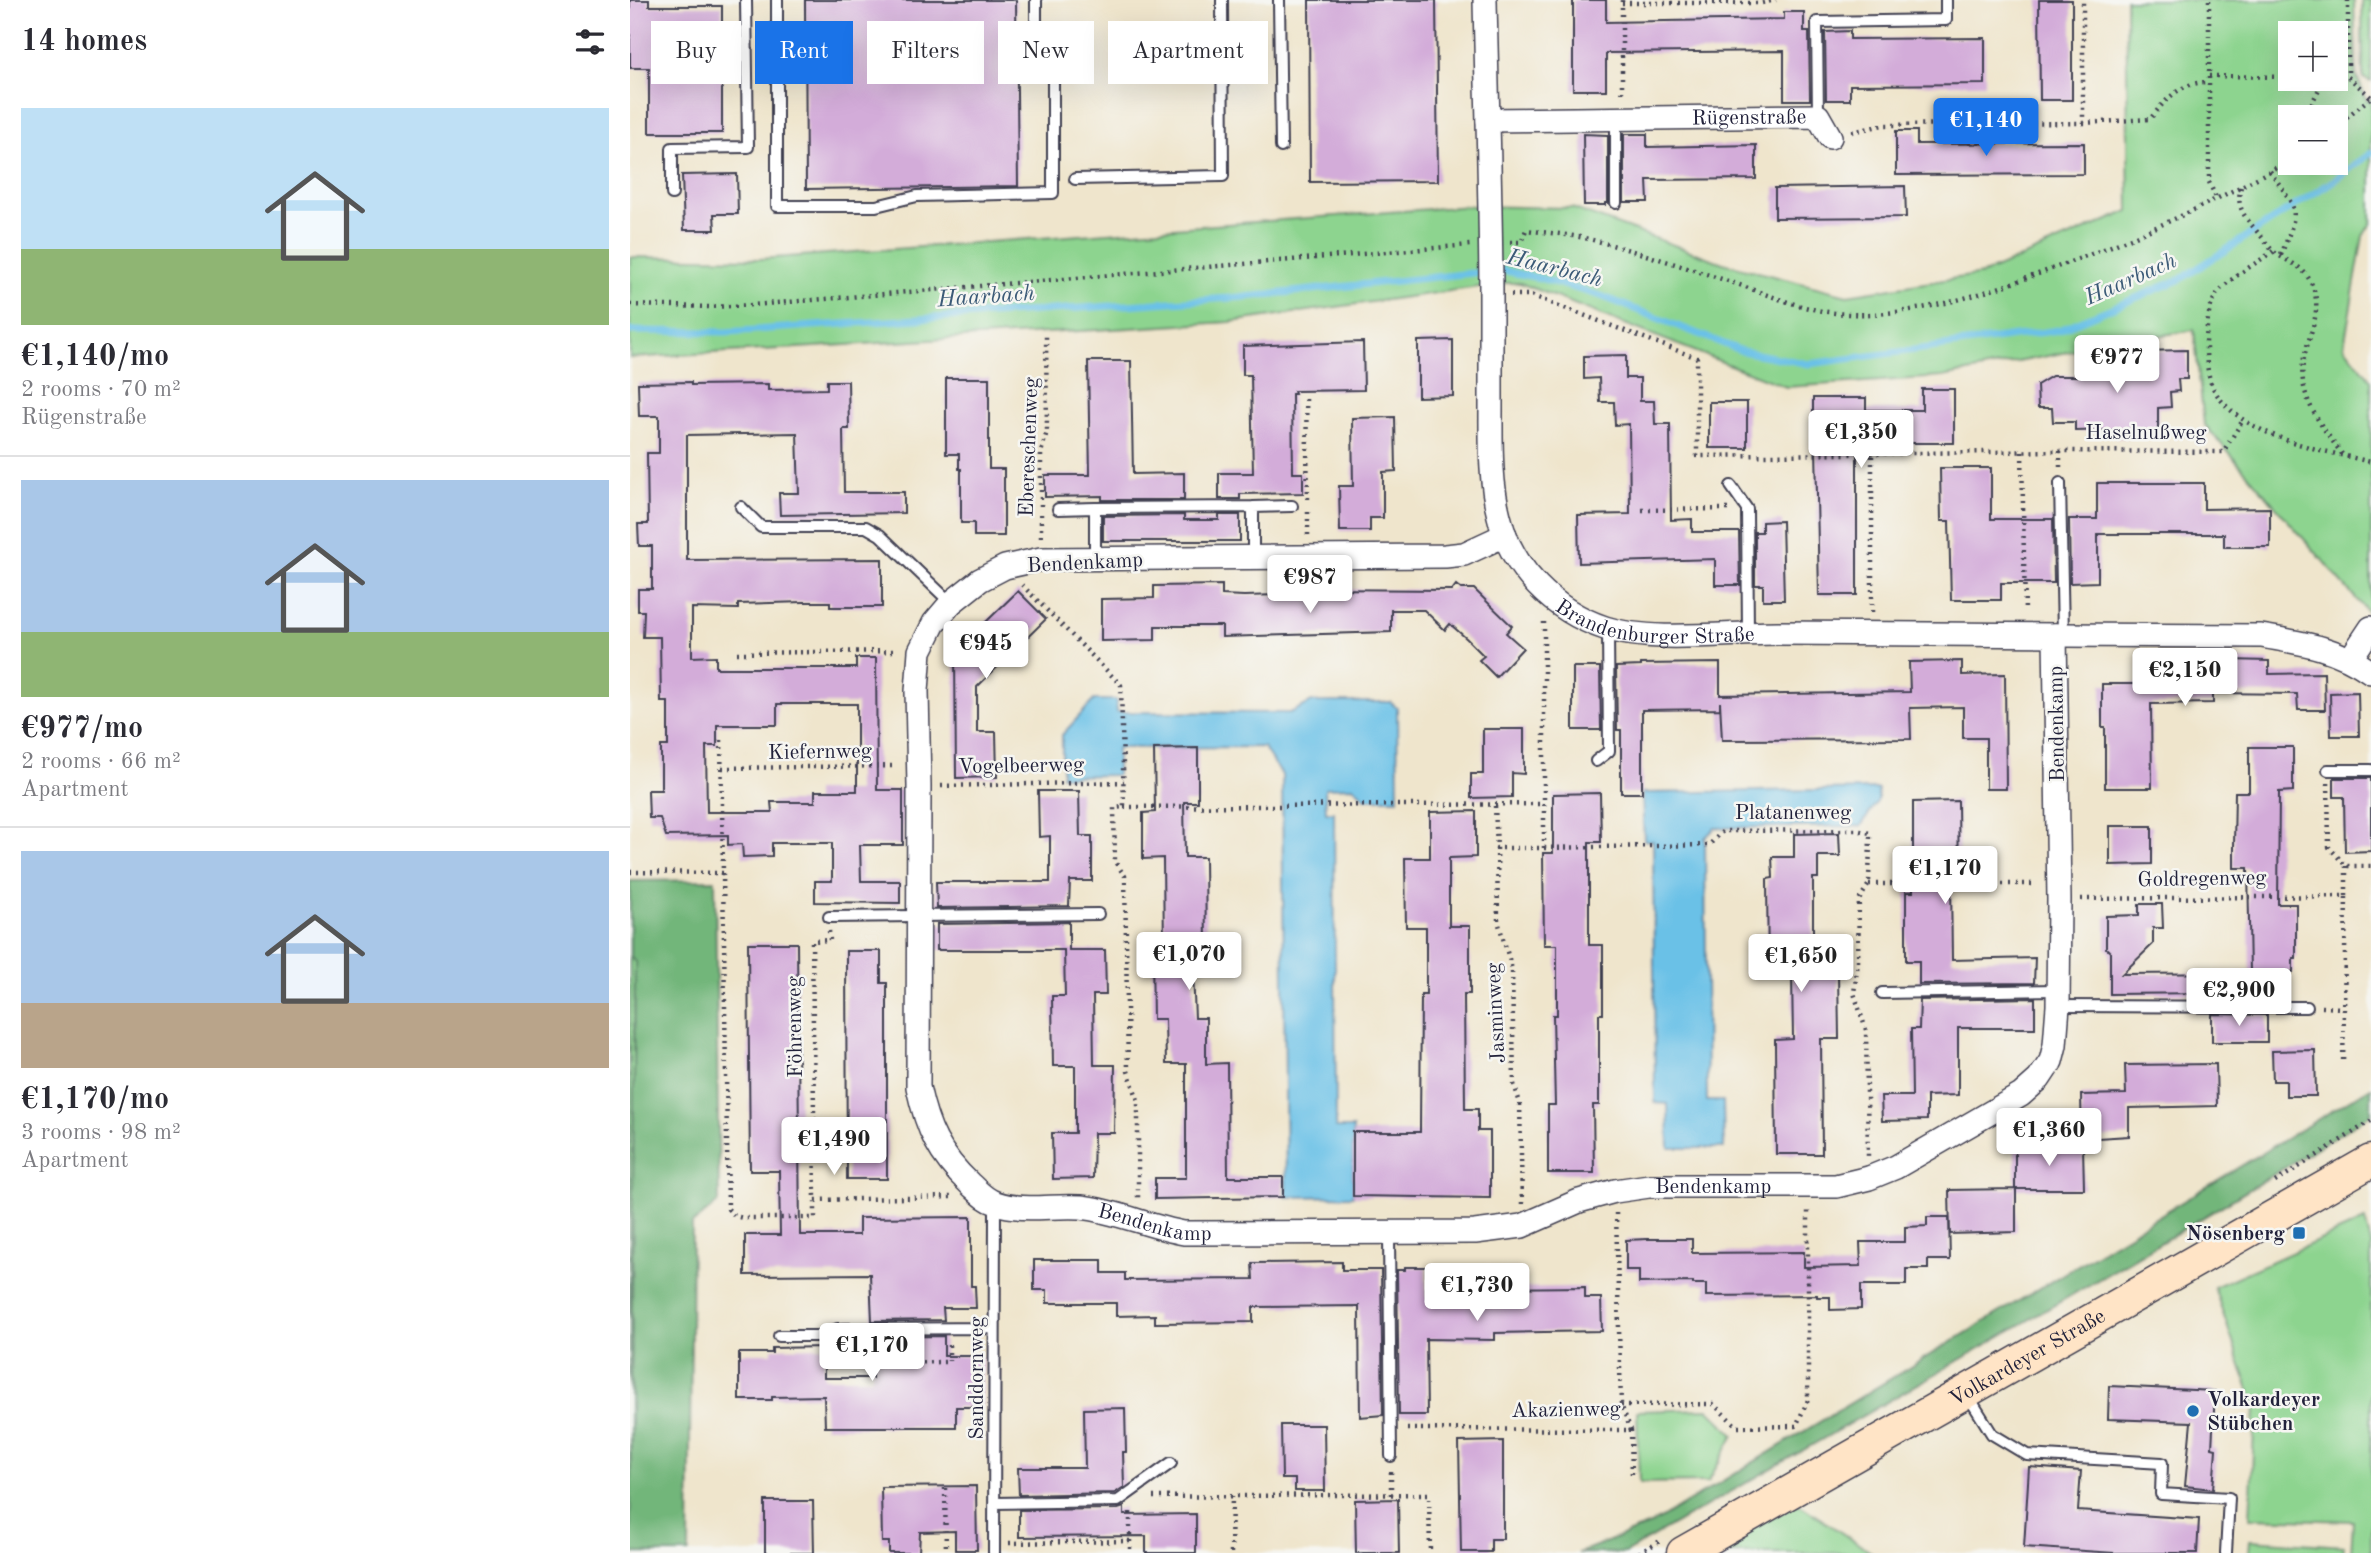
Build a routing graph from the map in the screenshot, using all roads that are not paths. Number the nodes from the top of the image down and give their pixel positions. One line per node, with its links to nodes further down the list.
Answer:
1 (746, 0): 14 (lane)
2 (777, 0): 3 (lane)
3 (1036, 0)
4 (1222, 0): 13 (lane)
5 (1279, 0): 12 (lane)
6 (1485, 0): 9 (street, Brandenburger Straße)
7 (1946, 0): 8 (lane)
8 (1818, 116): 10 (street, Rügenstraße); 11 (street, Rügenstraße)
9 (1488, 120): 10 (street, Rügenstraße); 23 (street, Brandenburger Straße)
10 (1619, 120): 15 (lane)
11 (1830, 137)
12 (1281, 147)
13 (1075, 179)
14 (672, 194)
15 (1616, 203)
16 (2060, 483): 30 (lane)
17 (1731, 486): 29 (lane)
18 (1292, 506): 20 (lane)
19 (741, 507): 26 (lane)
20 (1253, 507): 21 (lane); 24 (lane)
21 (1095, 508): 22 (lane); 25 (lane)
22 (1058, 509)
23 (1506, 535): 24 (street, Bendenkamp); 28 (street, Brandenburger Straße)
24 (1253, 558): 25 (street, Bendenkamp)
25 (1096, 559): 26 (street, Bendenkamp)
26 (951, 603): 37 (street, Bendenkamp)
27 (2371, 628): 31 (street)
28 (1608, 629): 29 (street, Brandenburger Straße); 33 (lane)
29 (1748, 633): 30 (street, Brandenburger Straße)
30 (2059, 635): 31 (street, Brandenburger Straße); 40 (street, Bendenkamp)
31 (2351, 658): 32 (street, Brandenburger Straße)
32 (2371, 672)
33 (1596, 761)
34 (2328, 770): 35 (lane)
35 (2371, 770)
36 (1098, 914): 37 (lane)
37 (917, 916): 38 (lane); 43 (street, Bendenkamp)
38 (829, 917)
39 (1882, 993): 40 (lane)
40 (2058, 998): 41 (lane); 44 (street, Bendenkamp)
41 (2307, 1007)
42 (2371, 1161): 47 (main road, Volkardeyer Straße)
43 (989, 1200): 44 (street, Bendenkamp); 45 (lane, Sanddornweg)
44 (1389, 1233): 48 (lane)
45 (995, 1328): 46 (lane); 50 (lane, Sanddornweg)
46 (779, 1336)
47 (1966, 1392): 52 (main road, Volkardeyer Straße); 53 (lane)
48 (1391, 1456)
49 (1171, 1463): 50 (lane)
50 (995, 1503): 51 (lane, Sanddornweg)
51 (994, 1548)
52 (1683, 1553)
53 (2226, 1553)

